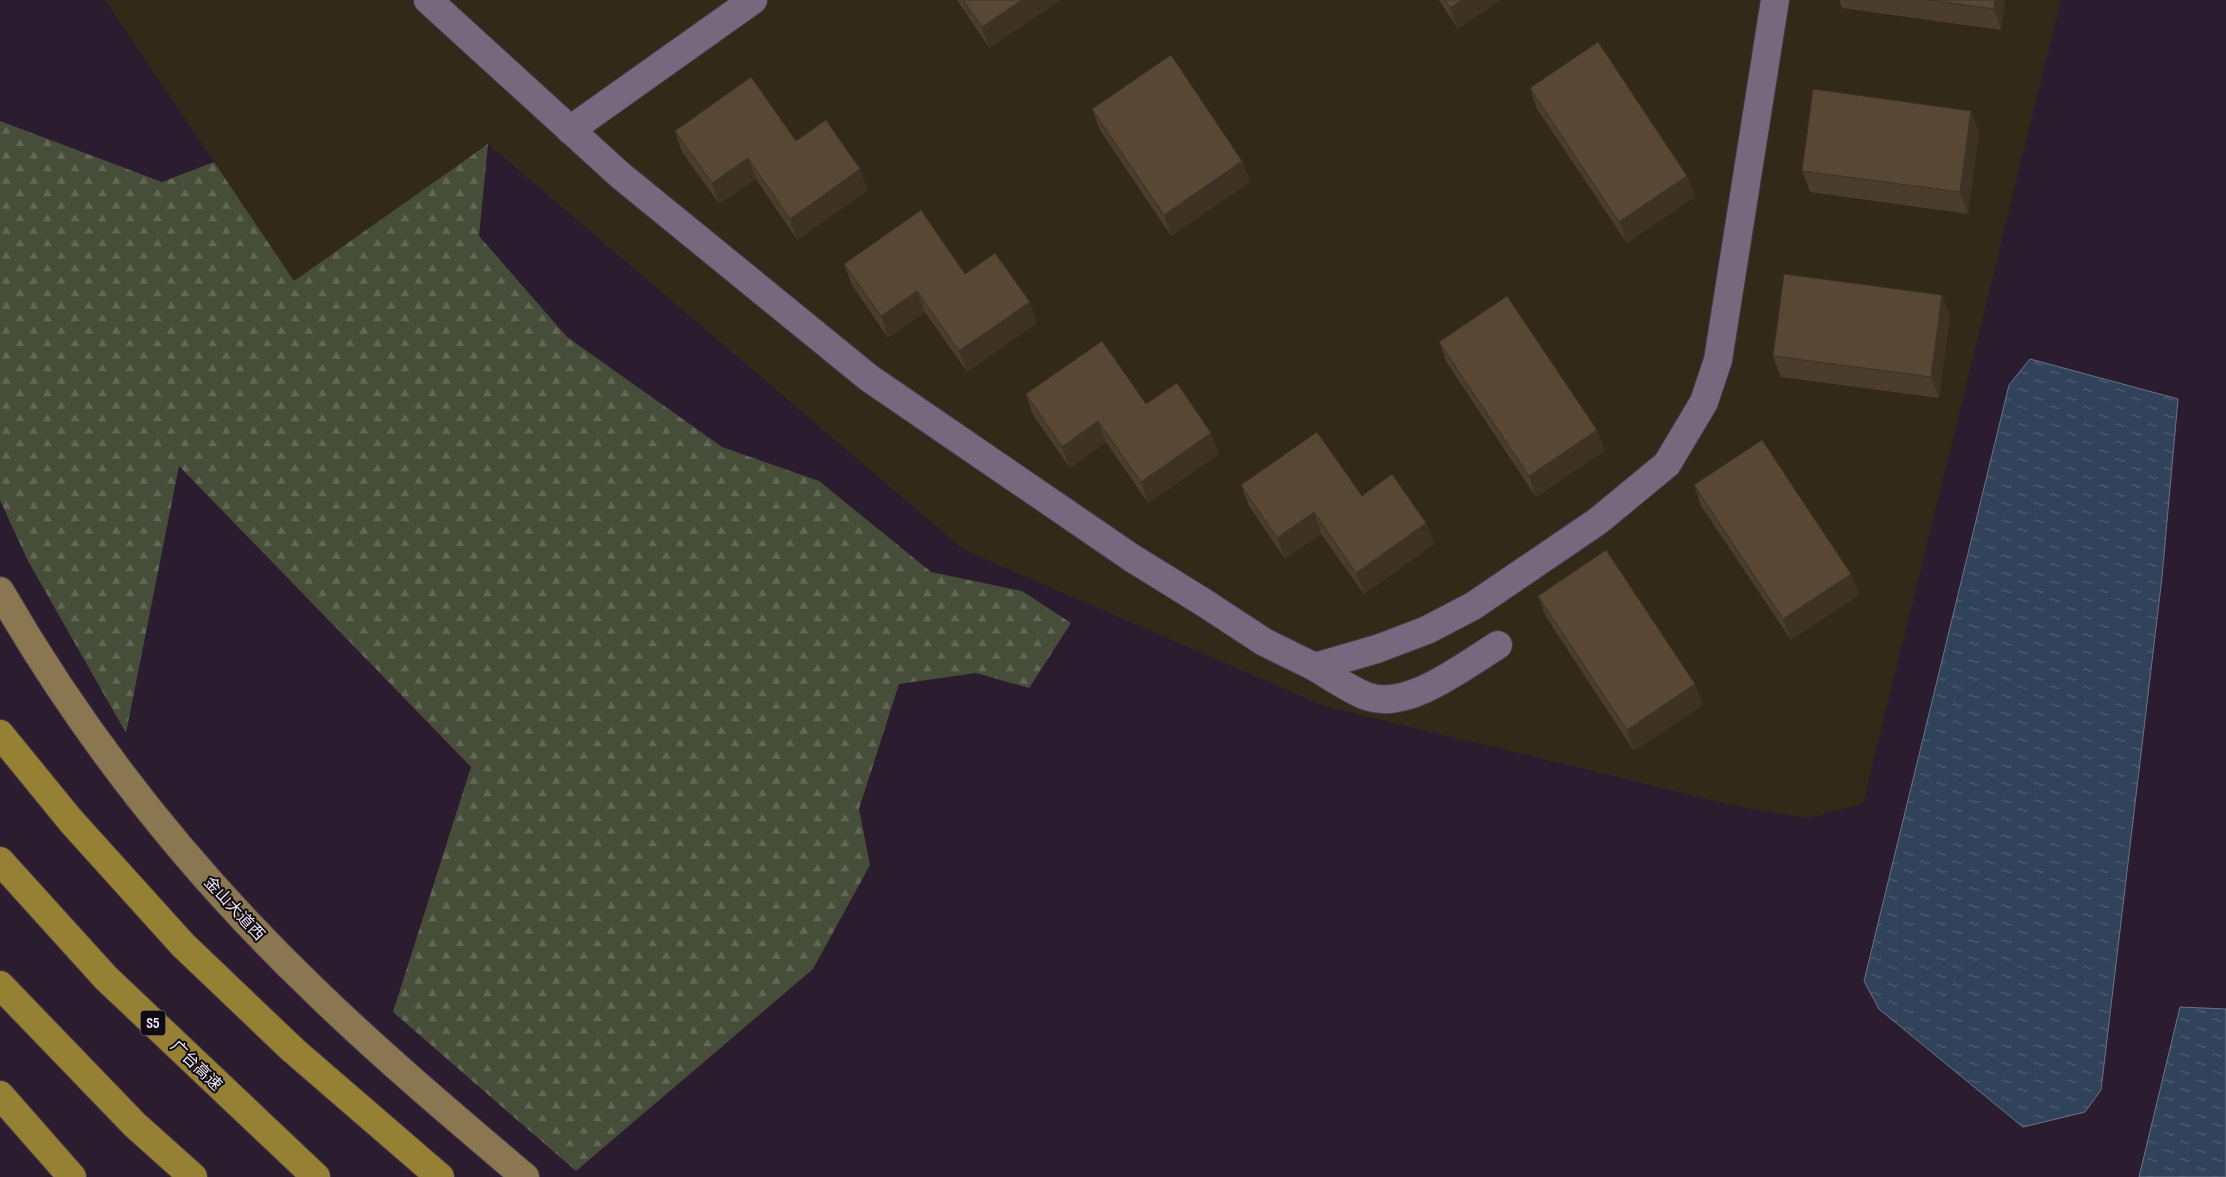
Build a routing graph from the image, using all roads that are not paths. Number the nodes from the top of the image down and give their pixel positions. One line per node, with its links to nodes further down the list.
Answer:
1 (428, 0): 4 (street)
2 (753, 0): 4 (street)
3 (1775, 0): 7 (street)
4 (570, 130): 7 (street)
5 (0, 591): 16 (main road, 金山大道西)
6 (1498, 645): 7 (street)
7 (1315, 667)
8 (0, 734): 15 (highway)
9 (0, 861): 14 (highway, 广台高速 / S5)
10 (0, 985): 13 (highway)
11 (0, 1095): 12 (highway)
12 (72, 1177)
13 (193, 1177)
14 (316, 1177)
15 (440, 1177)
16 (525, 1177)

